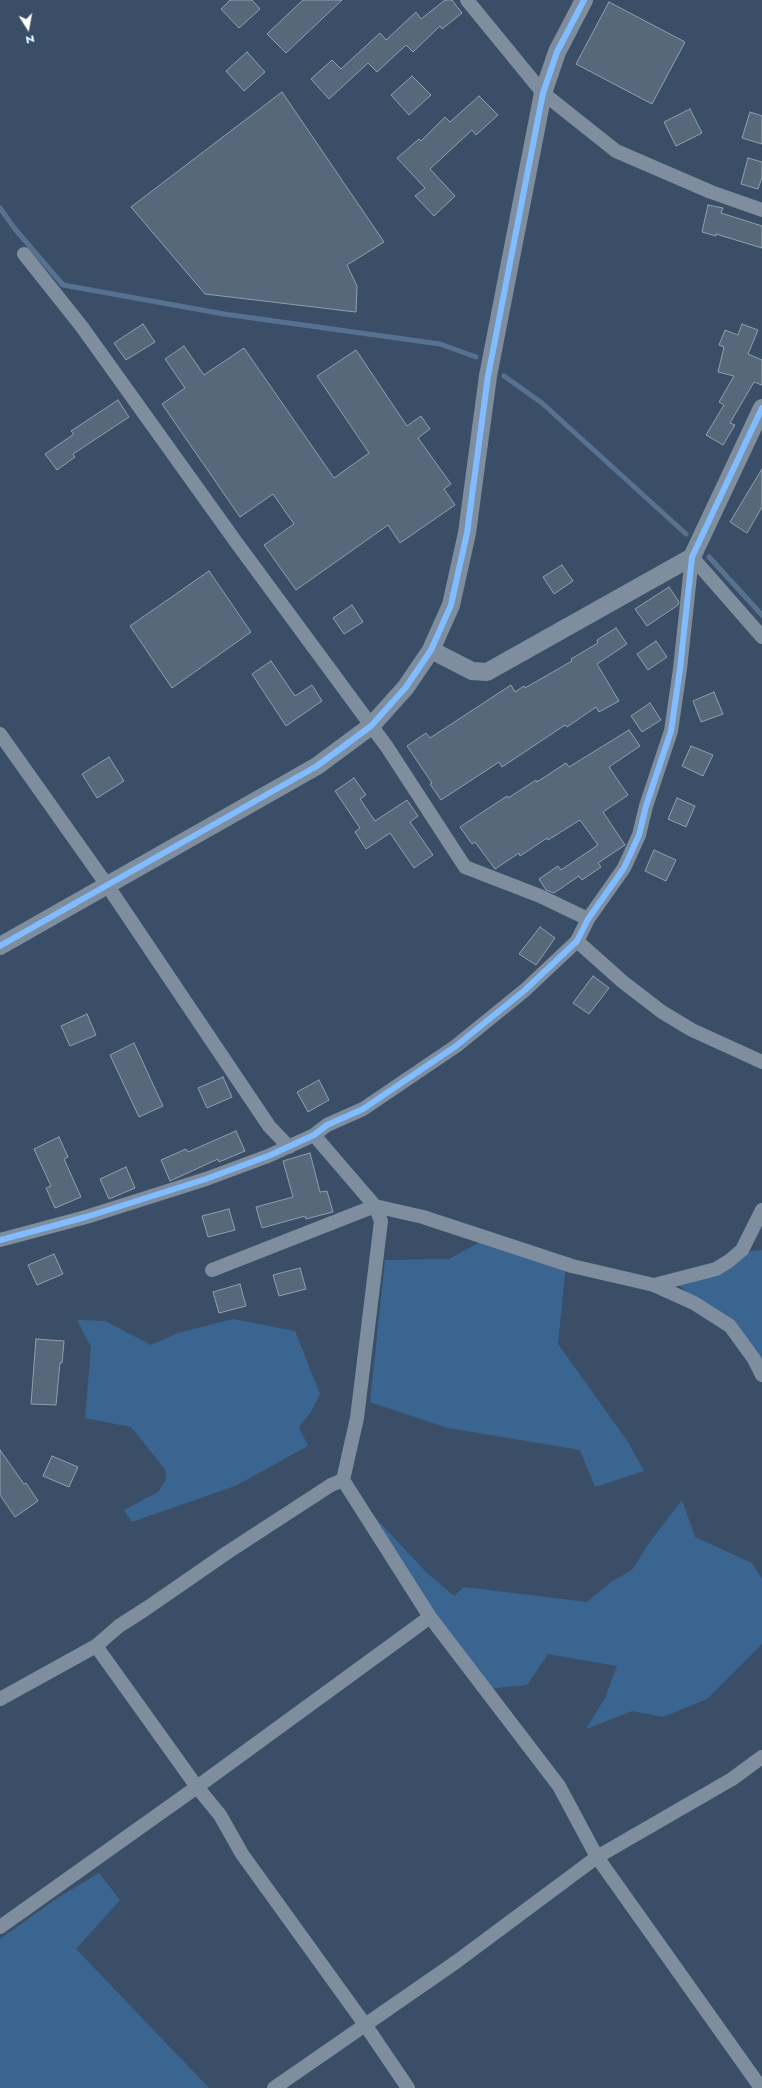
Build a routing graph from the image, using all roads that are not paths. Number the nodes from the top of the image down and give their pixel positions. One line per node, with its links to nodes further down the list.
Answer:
1 (467, 0): 3 (street)
2 (584, 0): 3 (street)
3 (543, 93): 4 (street); 9 (street)
4 (762, 210)
5 (24, 254): 10 (street)
6 (762, 408): 7 (street)
7 (692, 557): 8 (street); 9 (street); 13 (street)
8 (762, 636)
9 (431, 650): 10 (street)
10 (371, 726): 12 (street); 13 (street)
11 (0, 734): 12 (street)
12 (107, 884): 15 (street); 18 (street)
13 (588, 919): 14 (street)
14 (577, 941): 16 (street); 17 (street)
15 (0, 946)
16 (762, 1062)
17 (314, 1134): 18 (street); 19 (street)
18 (289, 1147): 21 (street)
19 (375, 1206): 22 (street); 23 (street); 25 (street)
20 (762, 1210): 23 (street)
21 (0, 1240)
22 (212, 1270)
23 (654, 1285): 24 (street)
24 (762, 1375)
25 (343, 1480): 26 (street); 27 (street)
26 (430, 1618): 30 (street); 31 (street)
27 (96, 1646): 28 (street); 30 (street)
28 (0, 1699)
29 (762, 1758): 31 (street)
30 (197, 1787): 32 (street); 33 (street)
31 (598, 1857): 33 (street); 36 (street)
32 (0, 1926)
33 (366, 2026): 34 (street); 35 (street)
34 (274, 2088)
35 (408, 2088)
36 (761, 2088)

